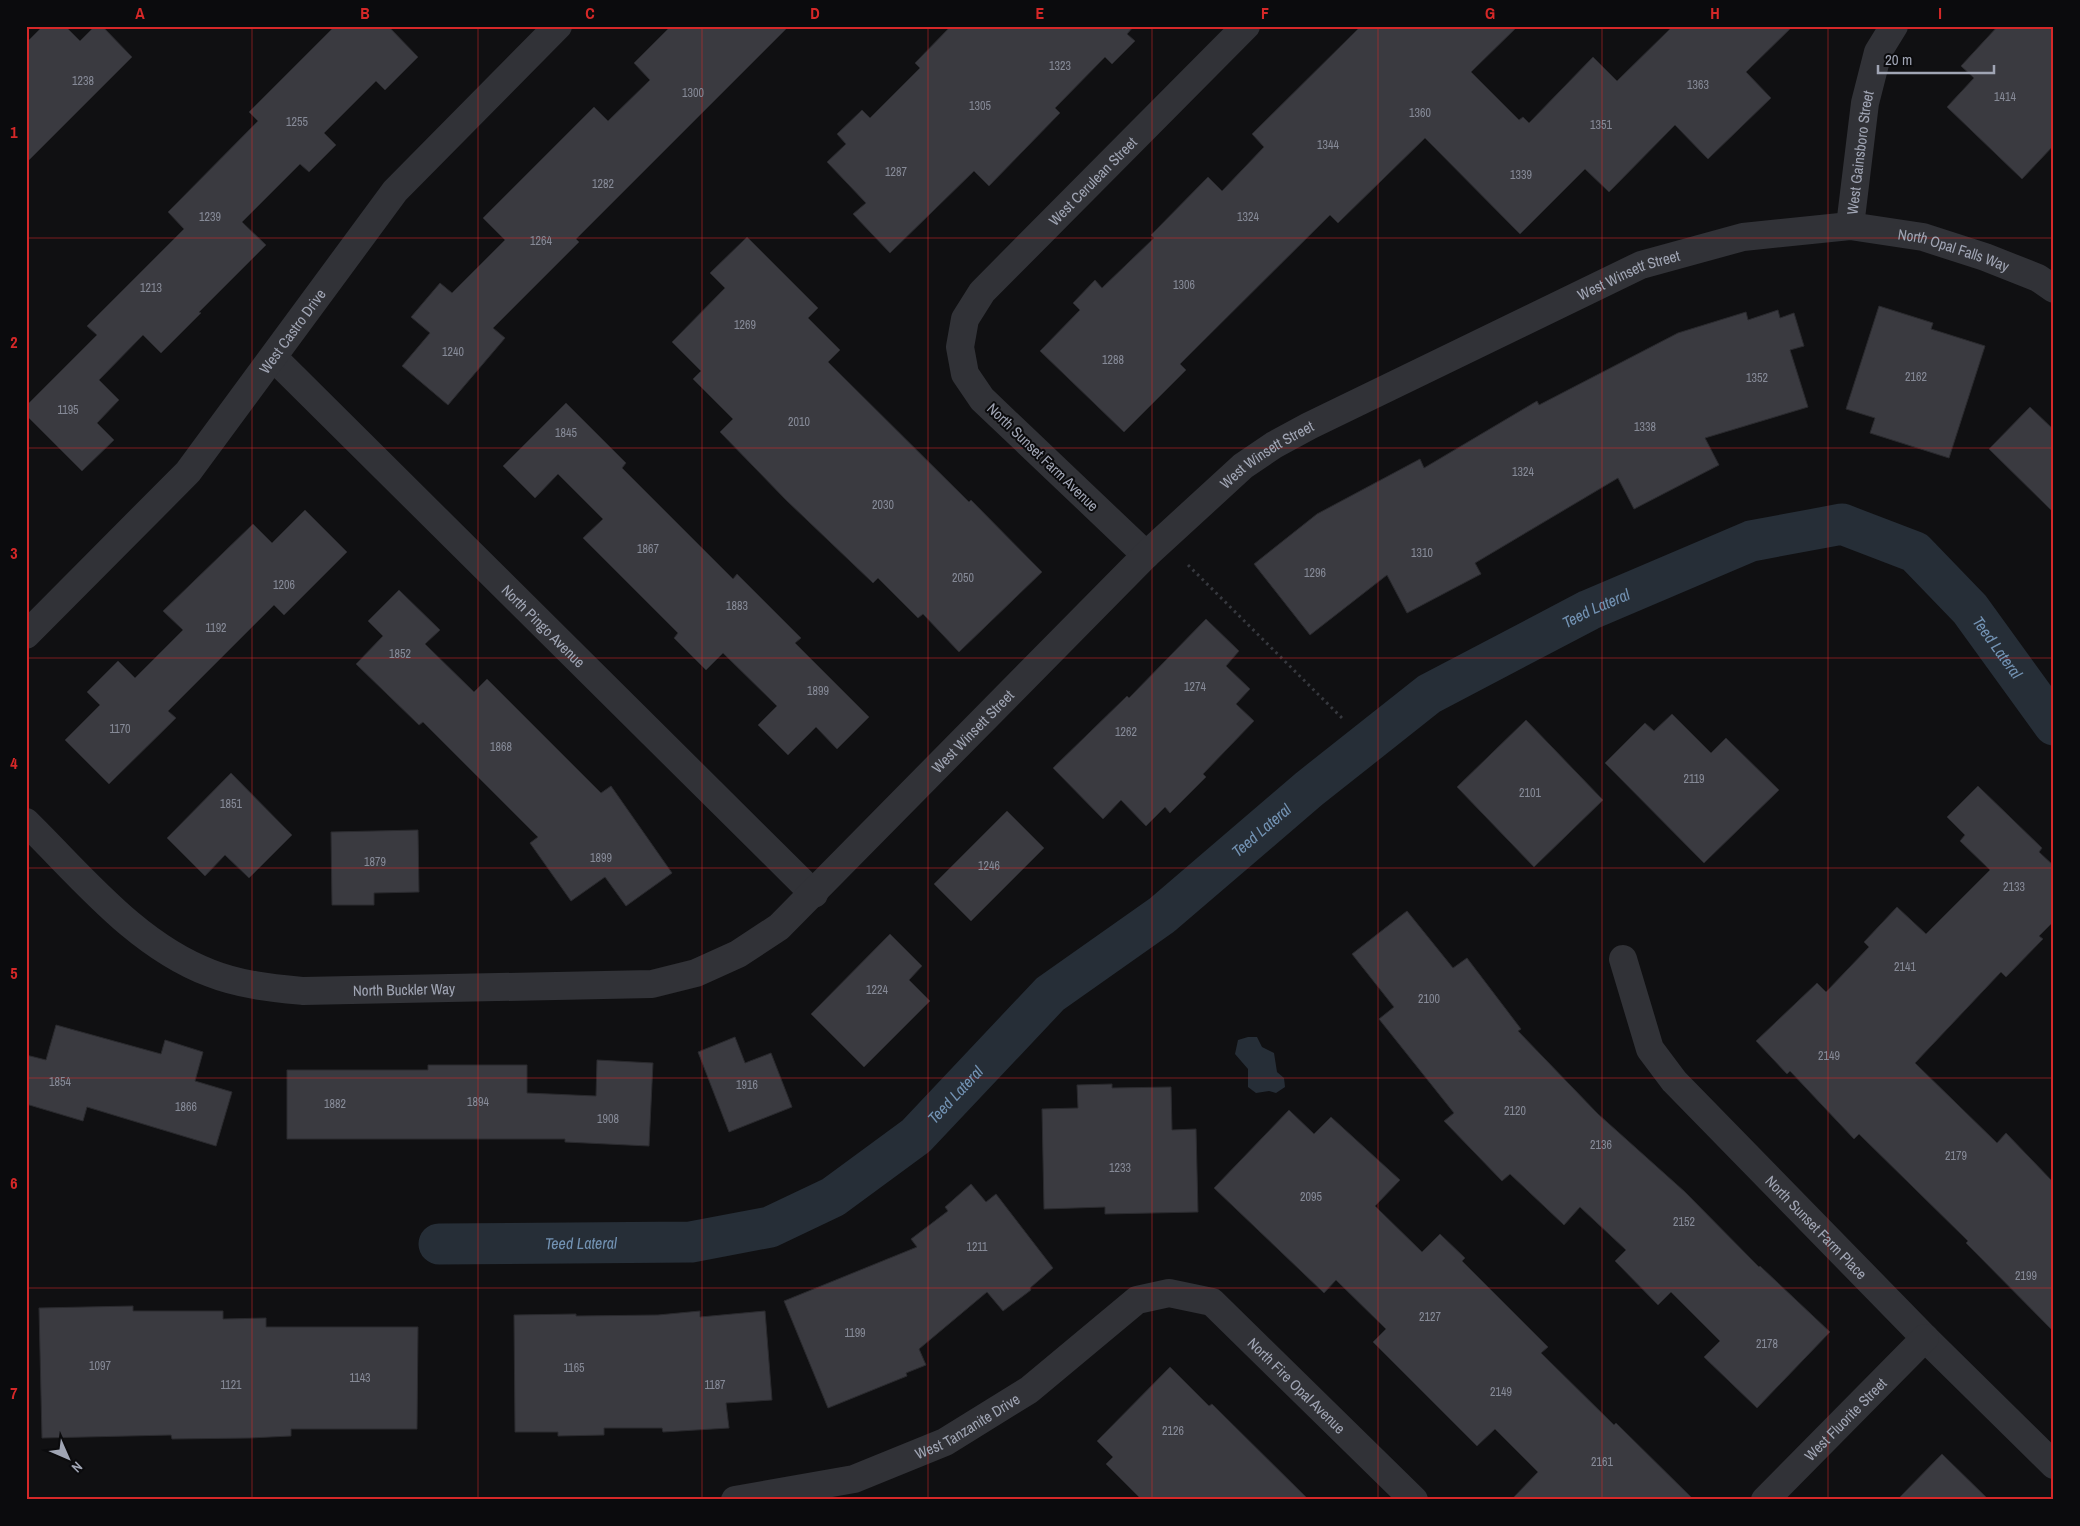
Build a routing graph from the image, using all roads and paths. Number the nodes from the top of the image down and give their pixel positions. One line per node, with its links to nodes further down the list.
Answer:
1 (558, 26): 7 (street, West Castro Drive)
2 (1246, 26): 6 (street, West Cerulean Street)
3 (1894, 26): 4 (street, West Gainsboro Street)
4 (1850, 226): 5 (street, North Opal Falls Way); 8 (street, West Winsett Street)
5 (2054, 288)
6 (960, 347): 8 (street, North Sunset Farm Avenue)
7 (274, 358): 10 (street, West Castro Drive); 13 (street, North Pingo Avenue)
8 (1146, 556): 13 (street, West Winsett Street)
9 (1188, 565): 11 (path)
10 (26, 635)
11 (1342, 718)
12 (26, 822): 13 (street, North Buckler Way)
13 (814, 894)
14 (1623, 959): 16 (street, North Sunset Farm Place)
15 (1169, 1293): 18 (street, West Tanzanite Drive); 20 (street, North Fire Opal Avenue)
16 (1925, 1338): 17 (street, North Sunset Farm Place); 21 (street, West Fluorite Street)
17 (2054, 1465)
18 (858, 1489): 19 (street, West Tanzanite Drive)
19 (736, 1500)
20 (1414, 1500)
21 (1765, 1500)

